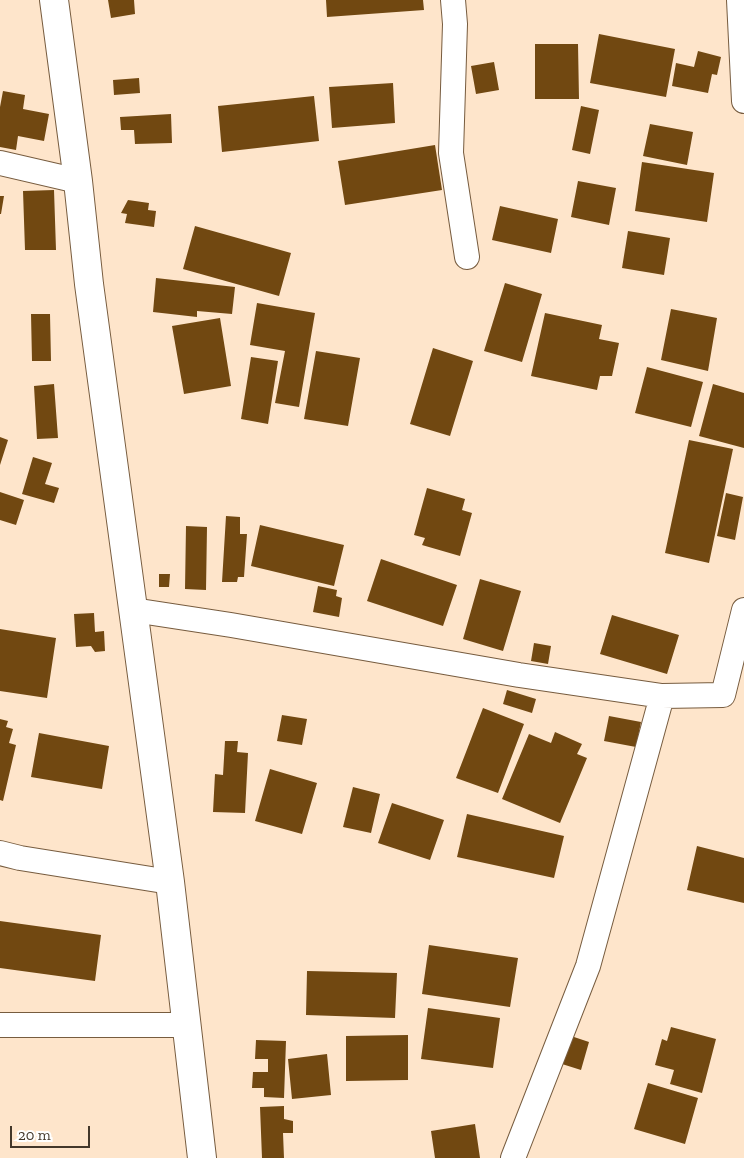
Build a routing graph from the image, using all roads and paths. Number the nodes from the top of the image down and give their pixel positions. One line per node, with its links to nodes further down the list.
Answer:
1 (54, 0): 6 (street)
2 (453, 0): 7 (street)
3 (739, 0): 4 (street)
4 (744, 101)
5 (0, 163): 6 (street)
6 (78, 181): 8 (street)
7 (467, 257)
8 (133, 610): 10 (street); 13 (street)
9 (744, 610): 11 (street)
10 (662, 696): 11 (street); 17 (street)
11 (734, 698)
12 (0, 853): 13 (street)
13 (170, 882): 15 (street)
14 (0, 1025): 15 (street)
15 (186, 1025): 16 (street)
16 (202, 1158)
17 (513, 1158)

